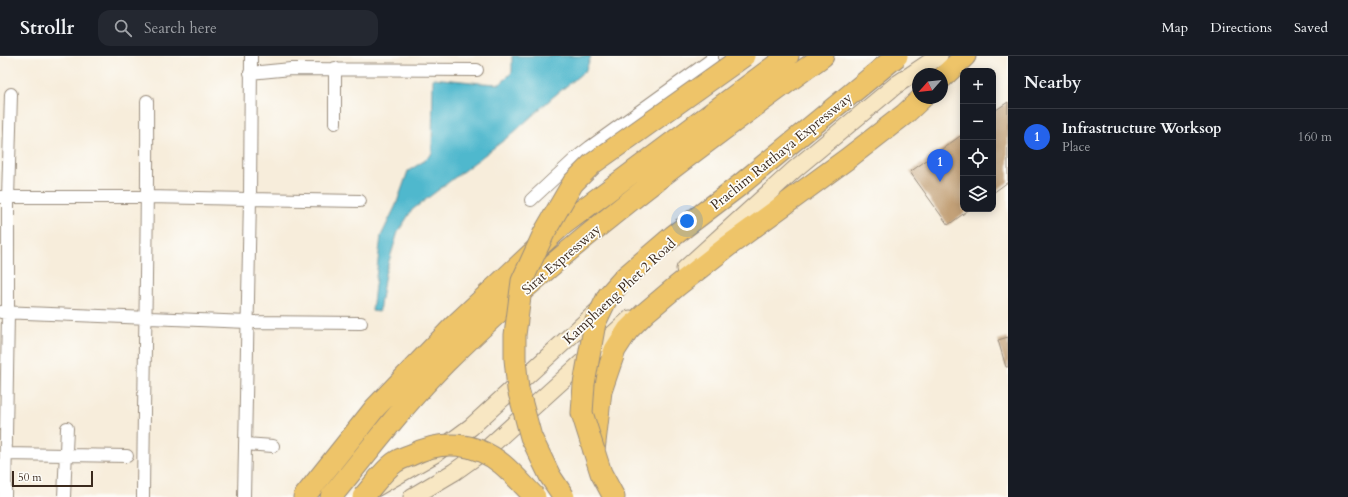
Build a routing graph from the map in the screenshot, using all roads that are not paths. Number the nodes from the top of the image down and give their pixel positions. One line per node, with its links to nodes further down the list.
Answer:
1 (250, 56): 13 (street)
2 (712, 56): 21 (street)
3 (744, 56): 44 (highway, bridge)
4 (788, 56): 38 (highway, Sirat Expressway, bridge)
5 (823, 56): 39 (highway, Sirat Expressway)
6 (887, 56): 40 (main road, Kamphaeng Phet 2 Road)
7 (897, 56): 30 (highway, Prachim Ratthaya Expressway, bridge)
8 (939, 56): 42 (main road, Kamphaeng Phet 2 Road)
9 (965, 56): 12 (highway)
10 (335, 68): 11 (street); 13 (street); 17 (street)
11 (477, 70)
12 (948, 72)
13 (250, 73): 20 (street)
14 (10, 94): 18 (street)
15 (147, 100): 19 (street)
16 (916, 104): 30 (highway)
17 (335, 123)
18 (4, 197): 19 (street); 23 (street)
19 (148, 198): 20 (street); 24 (street)
20 (250, 199): 22 (street); 25 (street)
21 (531, 200)
22 (360, 201)
23 (4, 312): 24 (street); 31 (street)
24 (144, 319): 25 (street); 36 (street)
25 (248, 322): 26 (street); 28 (street)
26 (361, 323)
27 (67, 428): 32 (street)
28 (245, 444): 29 (street); 37 (street)
29 (273, 446)
30 (594, 451): 45 (highway, Prachim Ratthaya Expressway)
31 (6, 454): 32 (street); 34 (street)
32 (66, 456): 33 (street); 35 (street)
33 (127, 456)
34 (5, 497)
35 (64, 497)
36 (143, 497)
37 (244, 497)
38 (304, 497)
39 (331, 497)
40 (360, 497)
41 (363, 497): 43 (highway, bridge)
42 (412, 497)
43 (535, 497)
44 (564, 497)
45 (614, 497)

